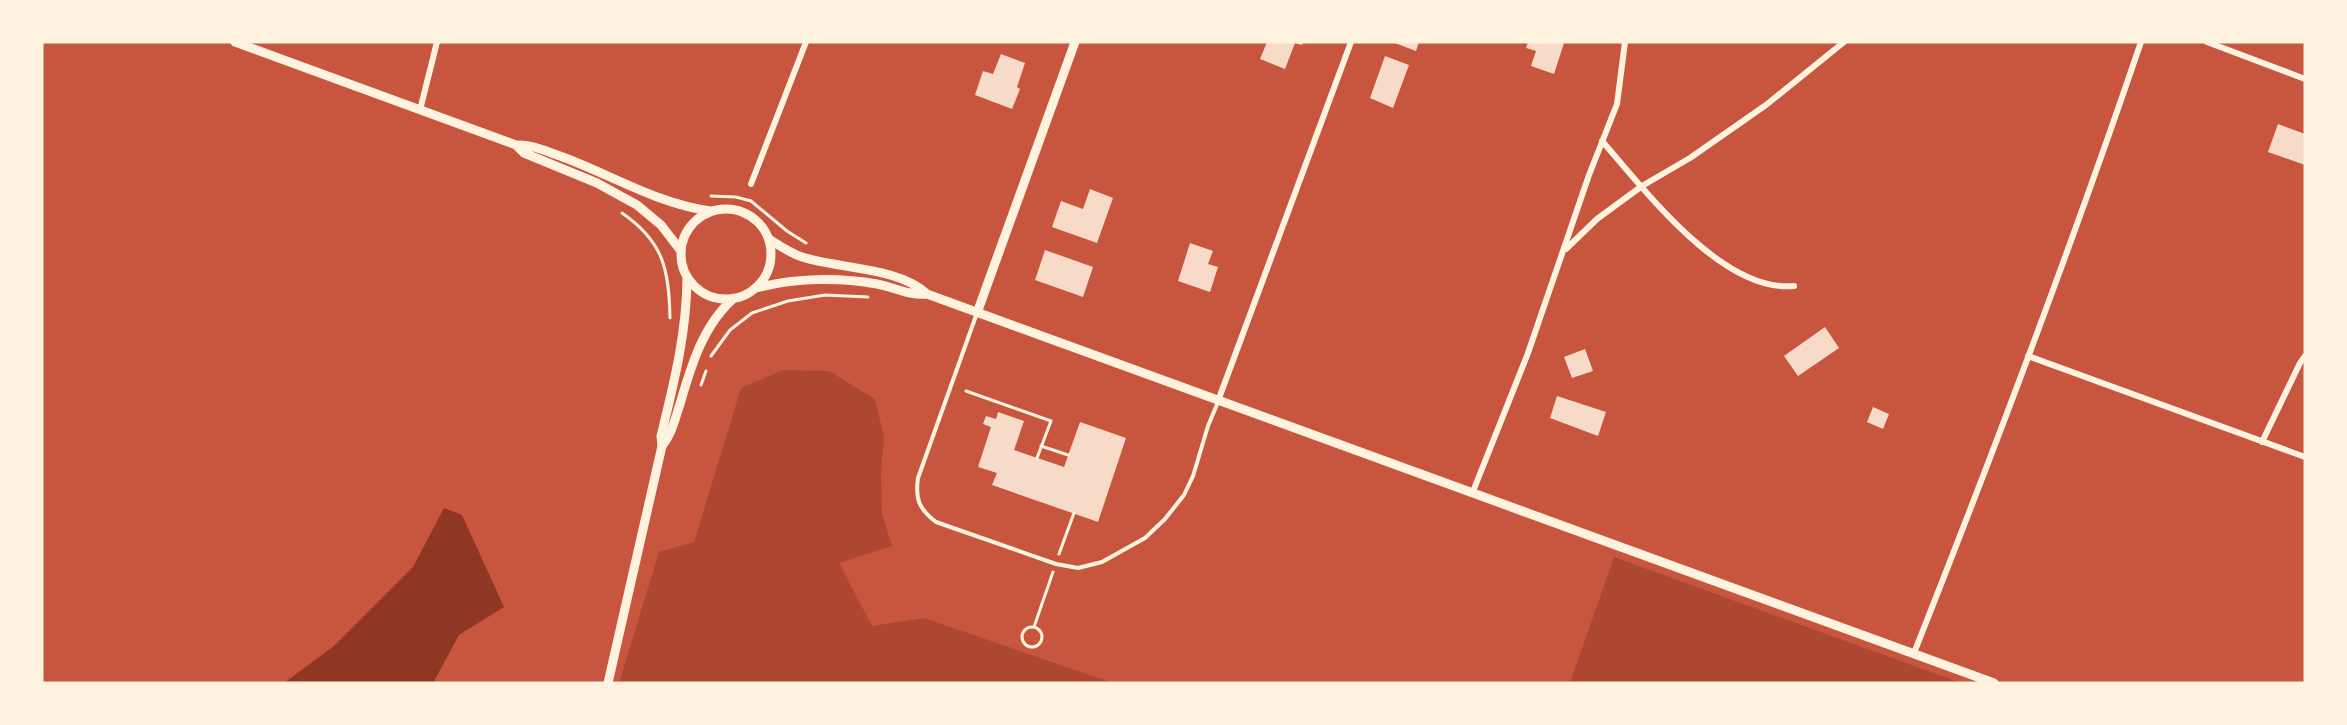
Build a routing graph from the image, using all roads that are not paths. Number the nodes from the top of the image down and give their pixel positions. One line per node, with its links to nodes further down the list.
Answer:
1 (235, 42): 11 (street)
2 (437, 42): 11 (street)
3 (806, 42): 14 (street)
4 (1075, 42): 25 (street)
5 (1351, 42): 28 (street)
6 (1625, 42): 12 (street)
7 (1844, 42): 15 (street)
8 (2141, 42): 26 (street)
9 (2207, 42): 10 (street)
10 (2305, 79)
11 (420, 110): 13 (street)
12 (1602, 141): 15 (street); 19 (street)
13 (516, 145): 16 (street); 18 (street)
14 (751, 184)
15 (1642, 186): 19 (street); 21 (street)
16 (712, 211): 17 (street); 18 (street)
17 (769, 239): 22 (street); 23 (street)
18 (681, 251): 20 (street)
19 (1563, 251): 32 (street)
20 (687, 276): 24 (street); 30 (street)
21 (1794, 286)
22 (756, 288): 23 (street); 24 (street)
23 (927, 294): 25 (street)
24 (734, 298): 30 (street)
25 (977, 313): 28 (street); 28 (lane)
26 (2028, 356): 29 (street); 33 (street)
27 (2305, 356): 29 (street)
28 (1218, 402): 32 (street)
29 (2262, 442): 31 (street)
30 (662, 446): 34 (street)
31 (2305, 458)
32 (1472, 494): 33 (street)
33 (1914, 653): 35 (street)
34 (608, 683)
35 (1994, 683)

